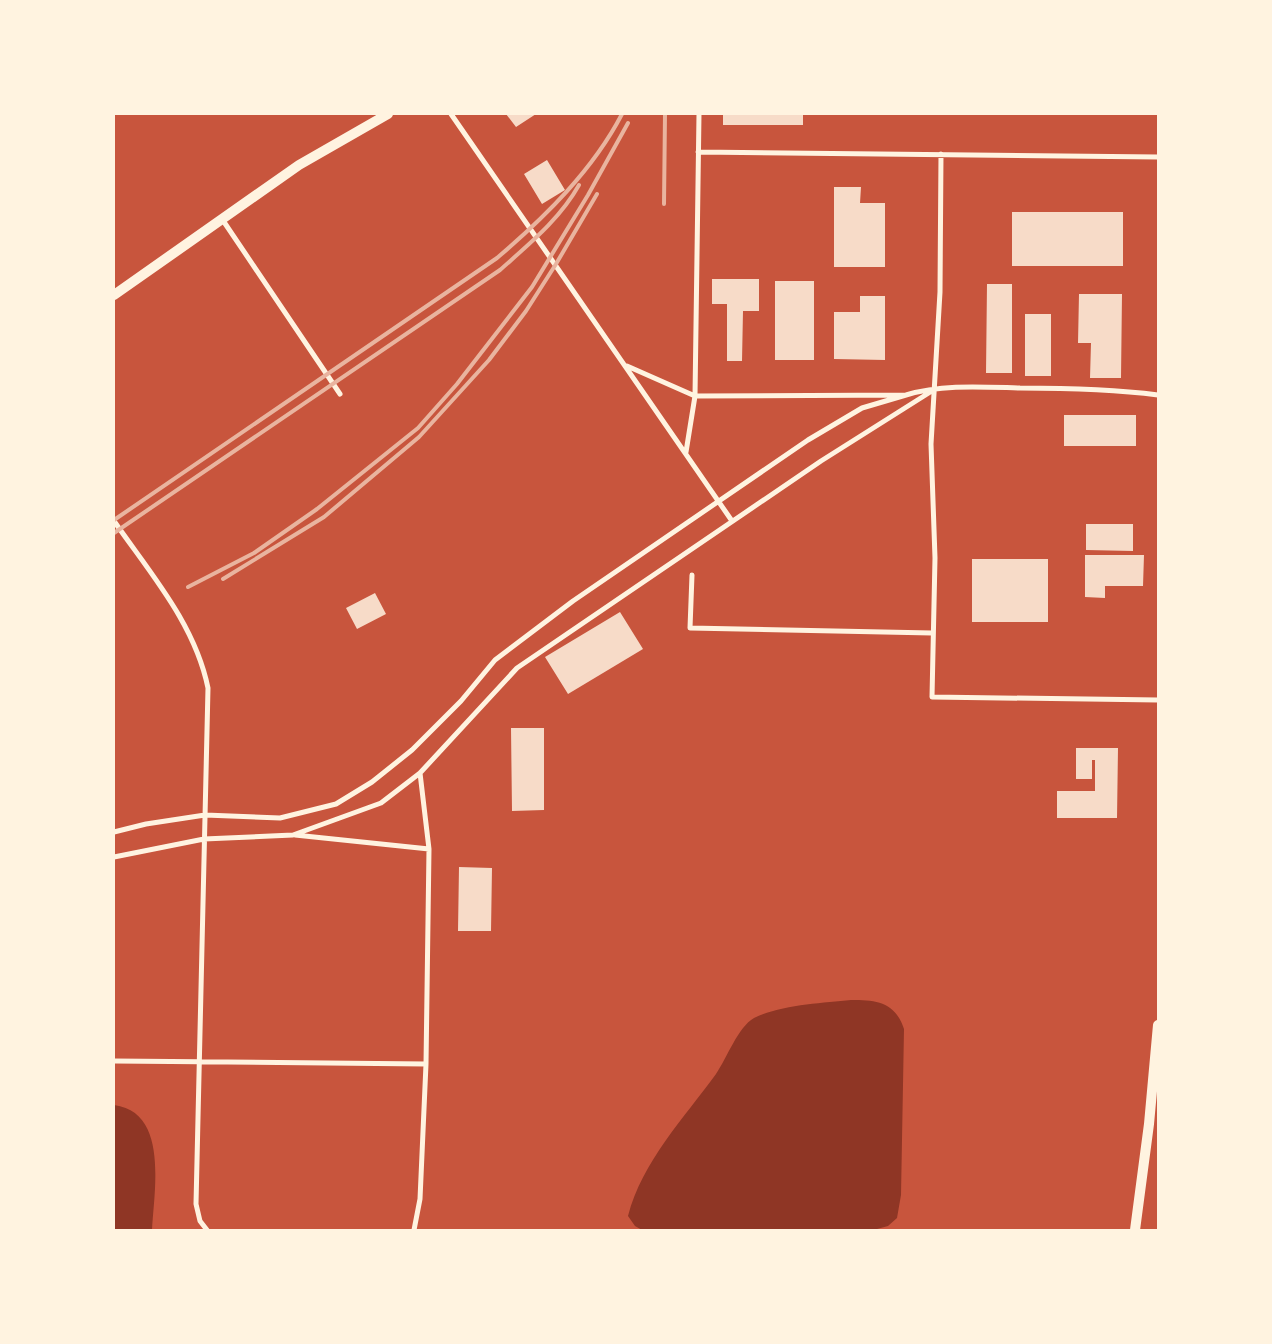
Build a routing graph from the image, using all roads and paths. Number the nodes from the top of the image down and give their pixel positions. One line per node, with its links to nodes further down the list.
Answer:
1 (388, 114): 7 (main road)
2 (451, 114): 9 (street)
3 (699, 114): 4 (street)
4 (698, 152): 5 (street); 14 (street)
5 (941, 154): 6 (street); 10 (street)
6 (1158, 157)
7 (222, 219): 8 (main road); 11 (street)
8 (114, 295)
9 (627, 366): 14 (street); 15 (street)
10 (935, 389): 12 (street); 13 (street); 18 (street); 20 (street)
11 (340, 394)
12 (906, 395): 14 (street); 16 (street)
13 (1158, 395)
14 (695, 396): 15 (street)
15 (686, 452): 16 (street)
16 (718, 501): 18 (street); 23 (street)
17 (114, 521): 23 (street)
18 (732, 521): 22 (street)
19 (692, 575): 20 (street)
20 (932, 633): 21 (street)
21 (1158, 700)
22 (420, 773): 25 (street); 27 (street)
23 (205, 816): 24 (street); 26 (street)
24 (114, 832)
25 (293, 835): 26 (street); 27 (street)
26 (204, 840): 28 (street); 31 (street)
27 (429, 850): 32 (street)
28 (114, 857)
29 (1158, 1025): 35 (main road)
30 (114, 1061): 31 (street)
31 (200, 1062): 32 (street); 33 (street)
32 (426, 1064): 34 (street)
33 (207, 1230)
34 (414, 1230)
35 (1134, 1230)

